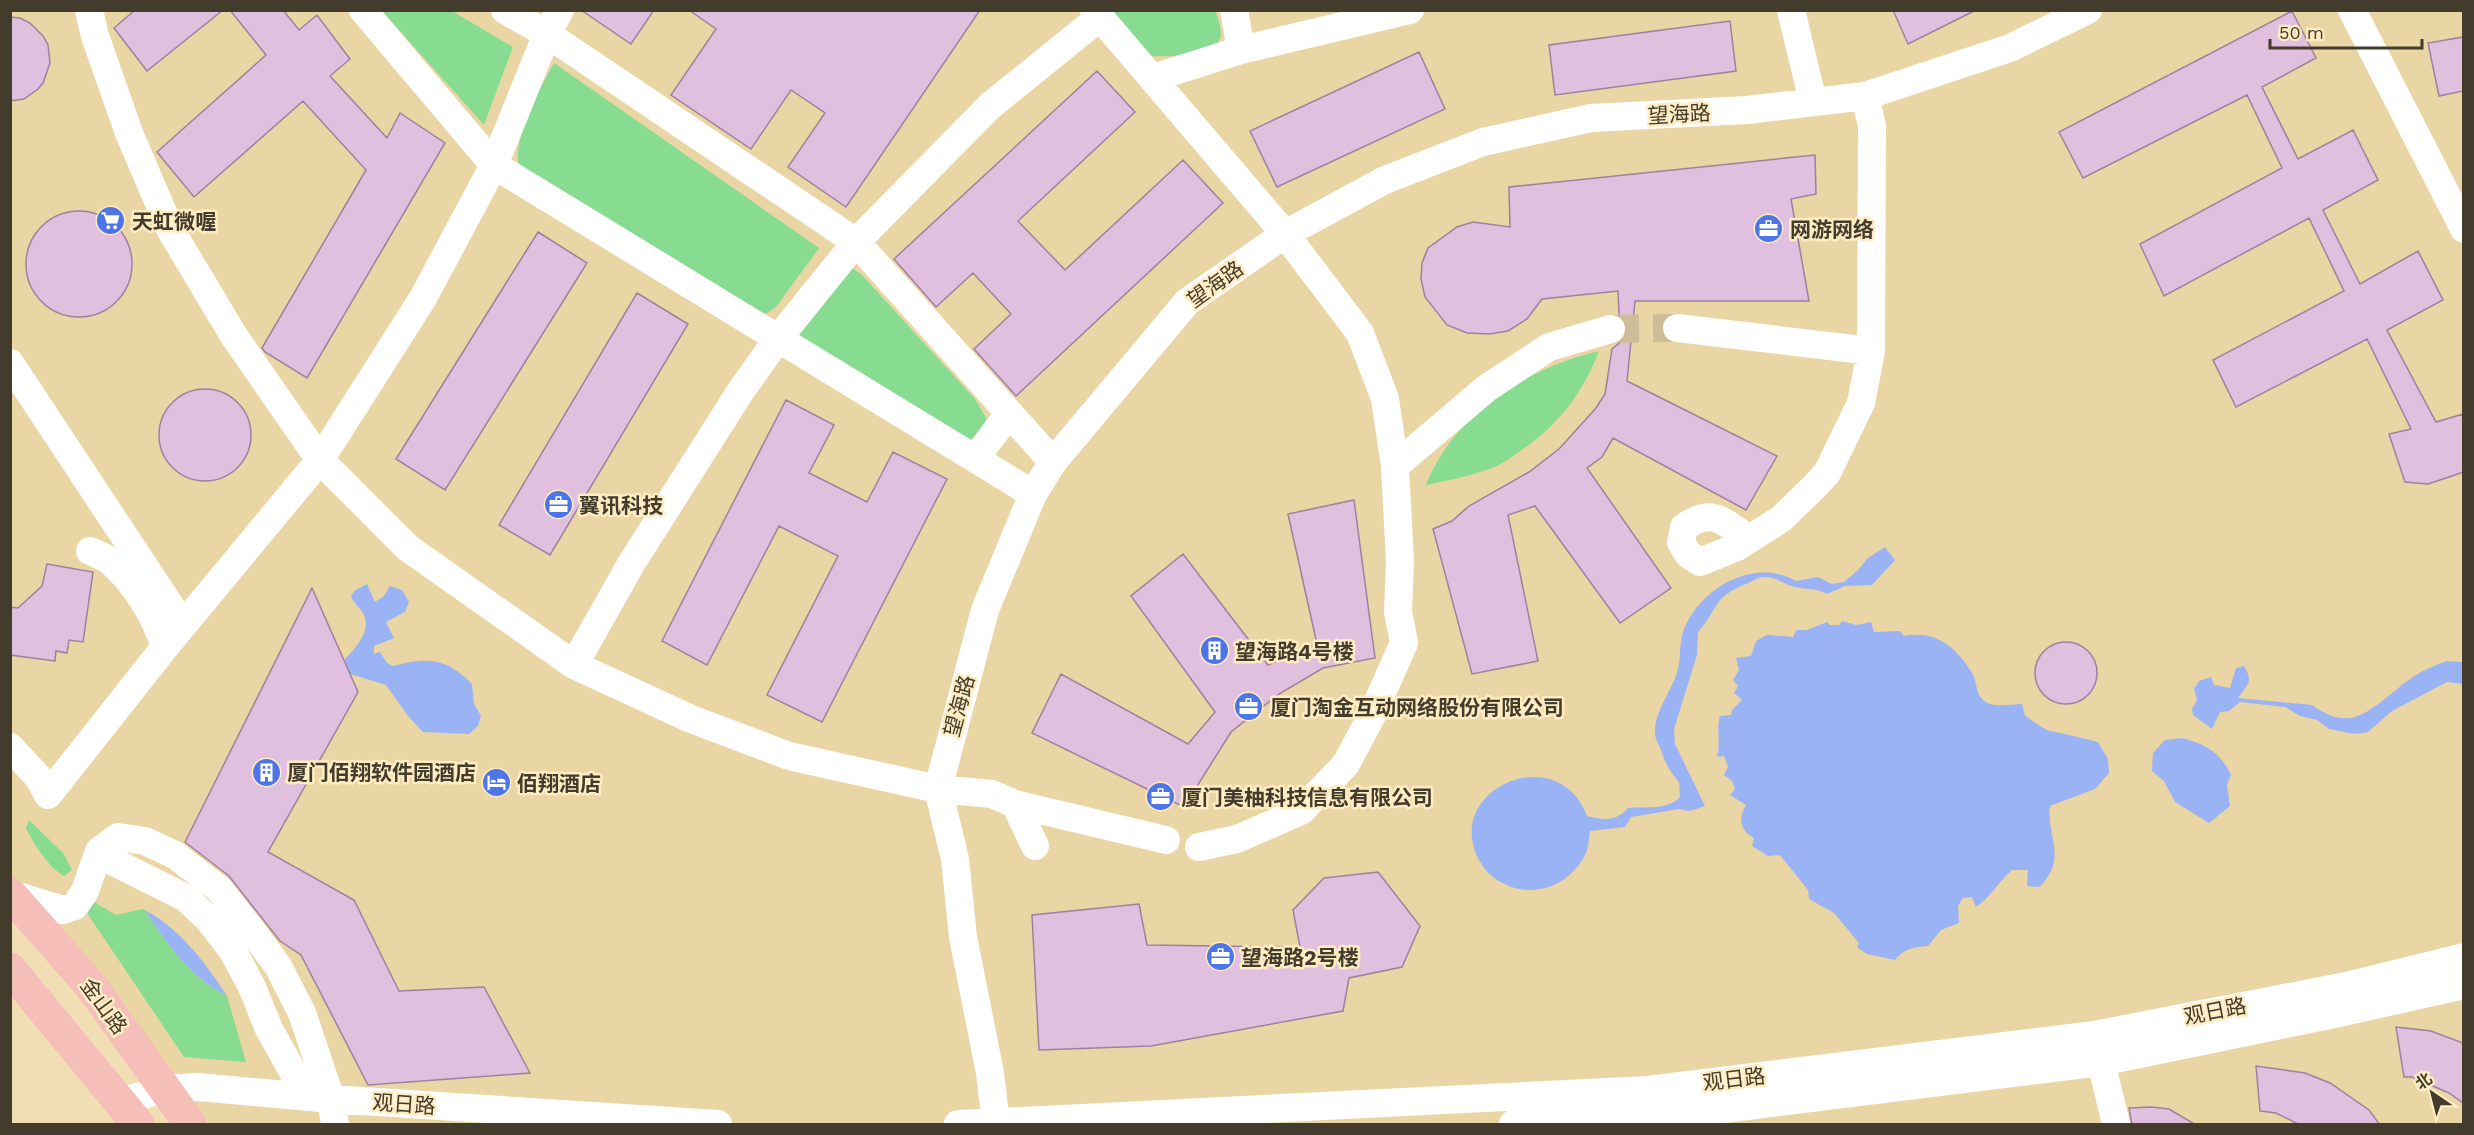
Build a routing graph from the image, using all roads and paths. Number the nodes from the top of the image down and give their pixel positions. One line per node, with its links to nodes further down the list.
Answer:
1 (89, 10): 26 (street)
2 (363, 10): 15 (street)
3 (505, 10): 10 (street)
4 (1234, 10): 11 (street)
5 (1410, 10): 11 (street)
6 (1791, 10): 14 (street)
7 (2088, 10): 13 (street, 望海路)
8 (2352, 10): 16 (street)
9 (1097, 14): 12 (street); 18 (street)
10 (553, 22): 15 (street); 18 (street)
11 (1241, 50): 12 (street)
12 (1153, 78): 17 (street)
13 (1865, 96): 14 (street, 望海路); 22 (street)
14 (1813, 102): 17 (street, 望海路)
15 (494, 165): 21 (street); 26 (street)
16 (2463, 229)
17 (1285, 234): 27 (street, 望海路); 28 (street)
18 (856, 242): 21 (street); 24 (street)
19 (1677, 328): 22 (street)
20 (1611, 329): 28 (street)
21 (777, 340): 25 (street); 34 (street)
22 (1871, 351): 30 (street)
23 (10, 363): 32 (street)
24 (1009, 414): 25 (street); 27 (street)
25 (976, 457): 29 (street)
26 (320, 460): 32 (street); 34 (street)
27 (1053, 462): 29 (street, 望海路)
28 (1395, 466): 40 (street)
29 (1033, 494): 36 (street, 望海路)
30 (1750, 539)
31 (90, 551): 33 (street)
32 (183, 625): 33 (street)
33 (165, 647): 35 (street)
34 (574, 665): 36 (street)
35 (10, 747)
36 (938, 789): 37 (street); 52 (street, 望海路)
37 (1015, 804): 38 (street); 39 (street)
38 (1166, 840)
39 (1035, 846)
40 (1199, 847)
41 (11, 894): 48 (main road, 金山路); 49 (street)
42 (2463, 957): 45 (street, 观日路)
43 (17, 983): 50 (main road)
44 (2463, 985): 46 (street, 观日路)
45 (2094, 1035): 46 (street); 47 (street, 观日路)
46 (2101, 1062): 51 (street, 观日路); 57 (street)
47 (1669, 1087): 51 (street); 52 (street, 观日路)
48 (163, 1089): 49 (street, 观日路); 50 (street, 观日路); 53 (main road, 金山路)
49 (324, 1107): 54 (street, 观日路)
50 (129, 1113)
51 (1677, 1120): 56 (street, 观日路)
52 (996, 1124): 55 (street, 观日路)
53 (190, 1125)
54 (718, 1125)
55 (958, 1125)
56 (1513, 1125)
57 (2116, 1125)

